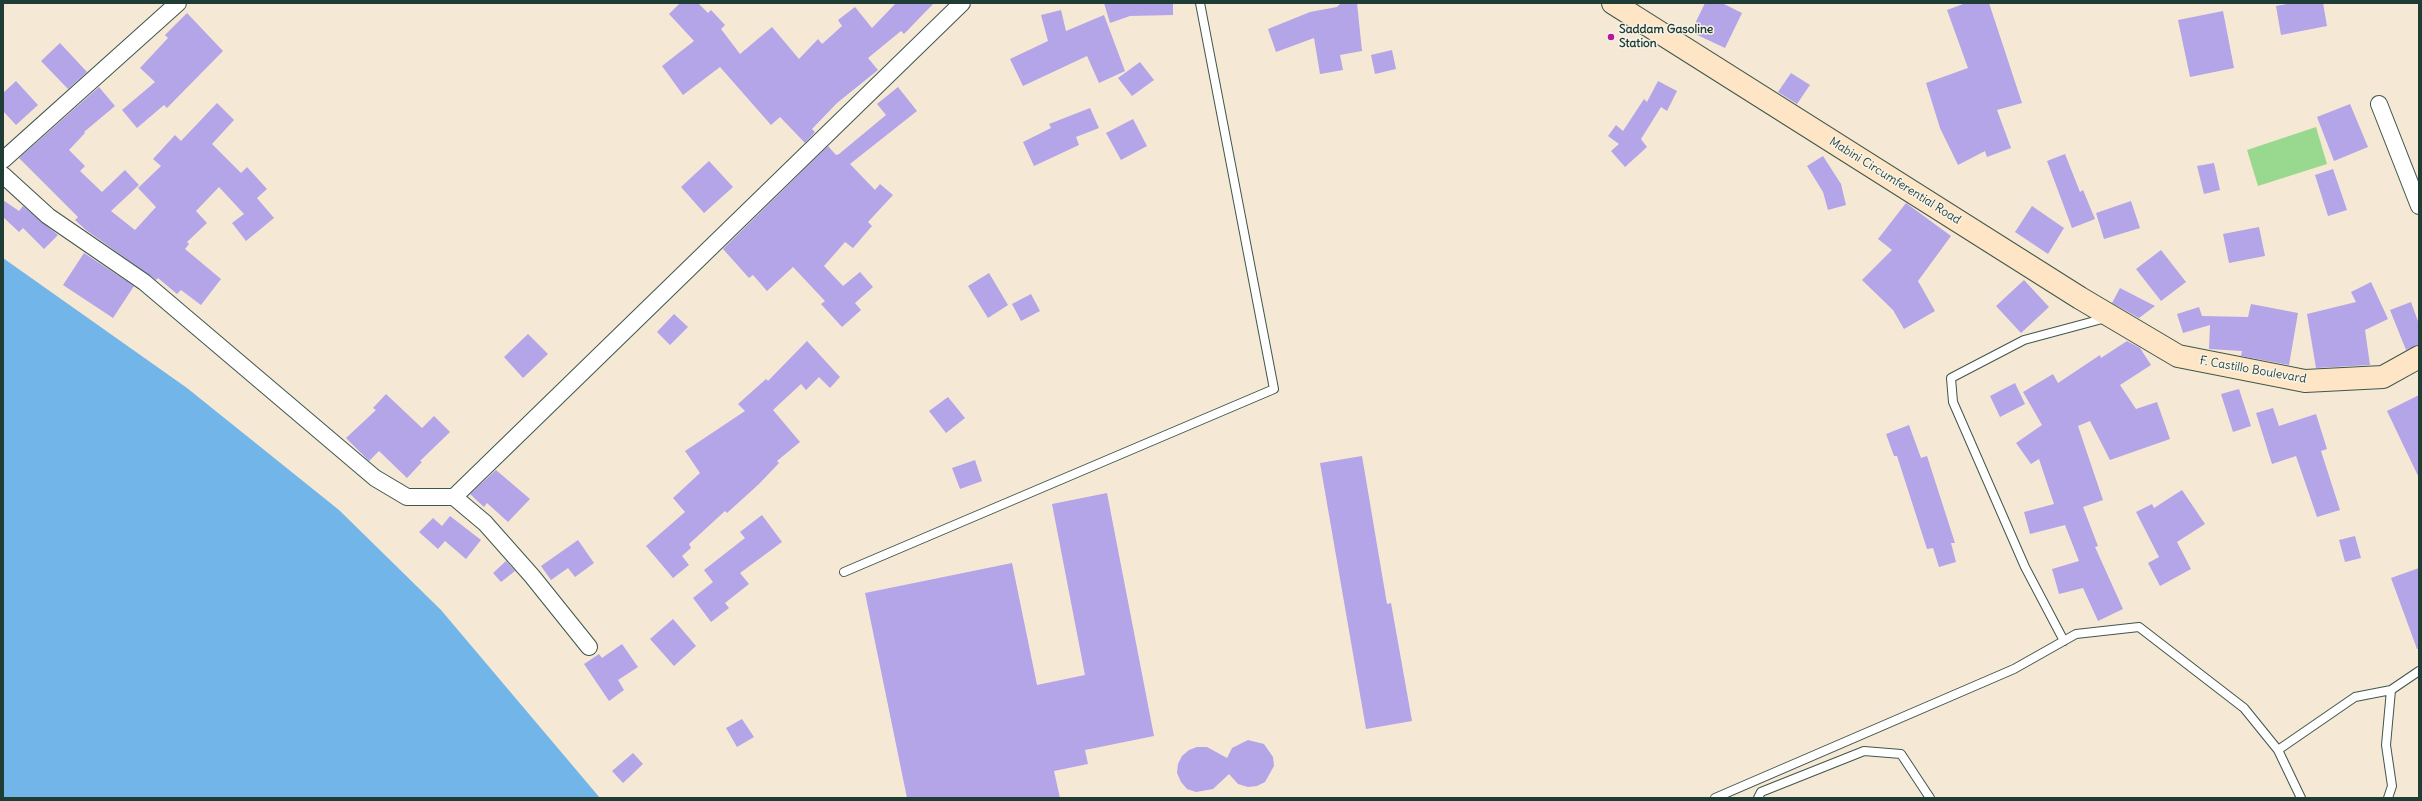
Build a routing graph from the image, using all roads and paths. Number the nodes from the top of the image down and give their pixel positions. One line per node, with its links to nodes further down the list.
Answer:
1 (178, 3): 6 (street)
2 (962, 3): 12 (street)
3 (1200, 3): 13 (lane)
4 (1613, 3): 9 (main road, Mabini Circumferential Road)
5 (2379, 104): 8 (street)
6 (3, 160)
7 (3, 175): 12 (street)
8 (2419, 206)
9 (2110, 317): 10 (main road, Mabini Circumferential Road); 14 (lane)
10 (2178, 356): 11 (main road, F. Castillo Boulevard)
11 (2419, 357)
12 (454, 497): 15 (street)
13 (844, 572)
14 (2064, 641): 18 (lane); 19 (lane)
15 (588, 647)
16 (2419, 671): 17 (lane)
17 (2391, 690): 18 (lane); 23 (lane)
18 (2278, 750): 22 (lane)
19 (1715, 798)
20 (1758, 798): 21 (lane)
21 (1930, 798)
22 (2301, 798)
23 (2388, 798)

